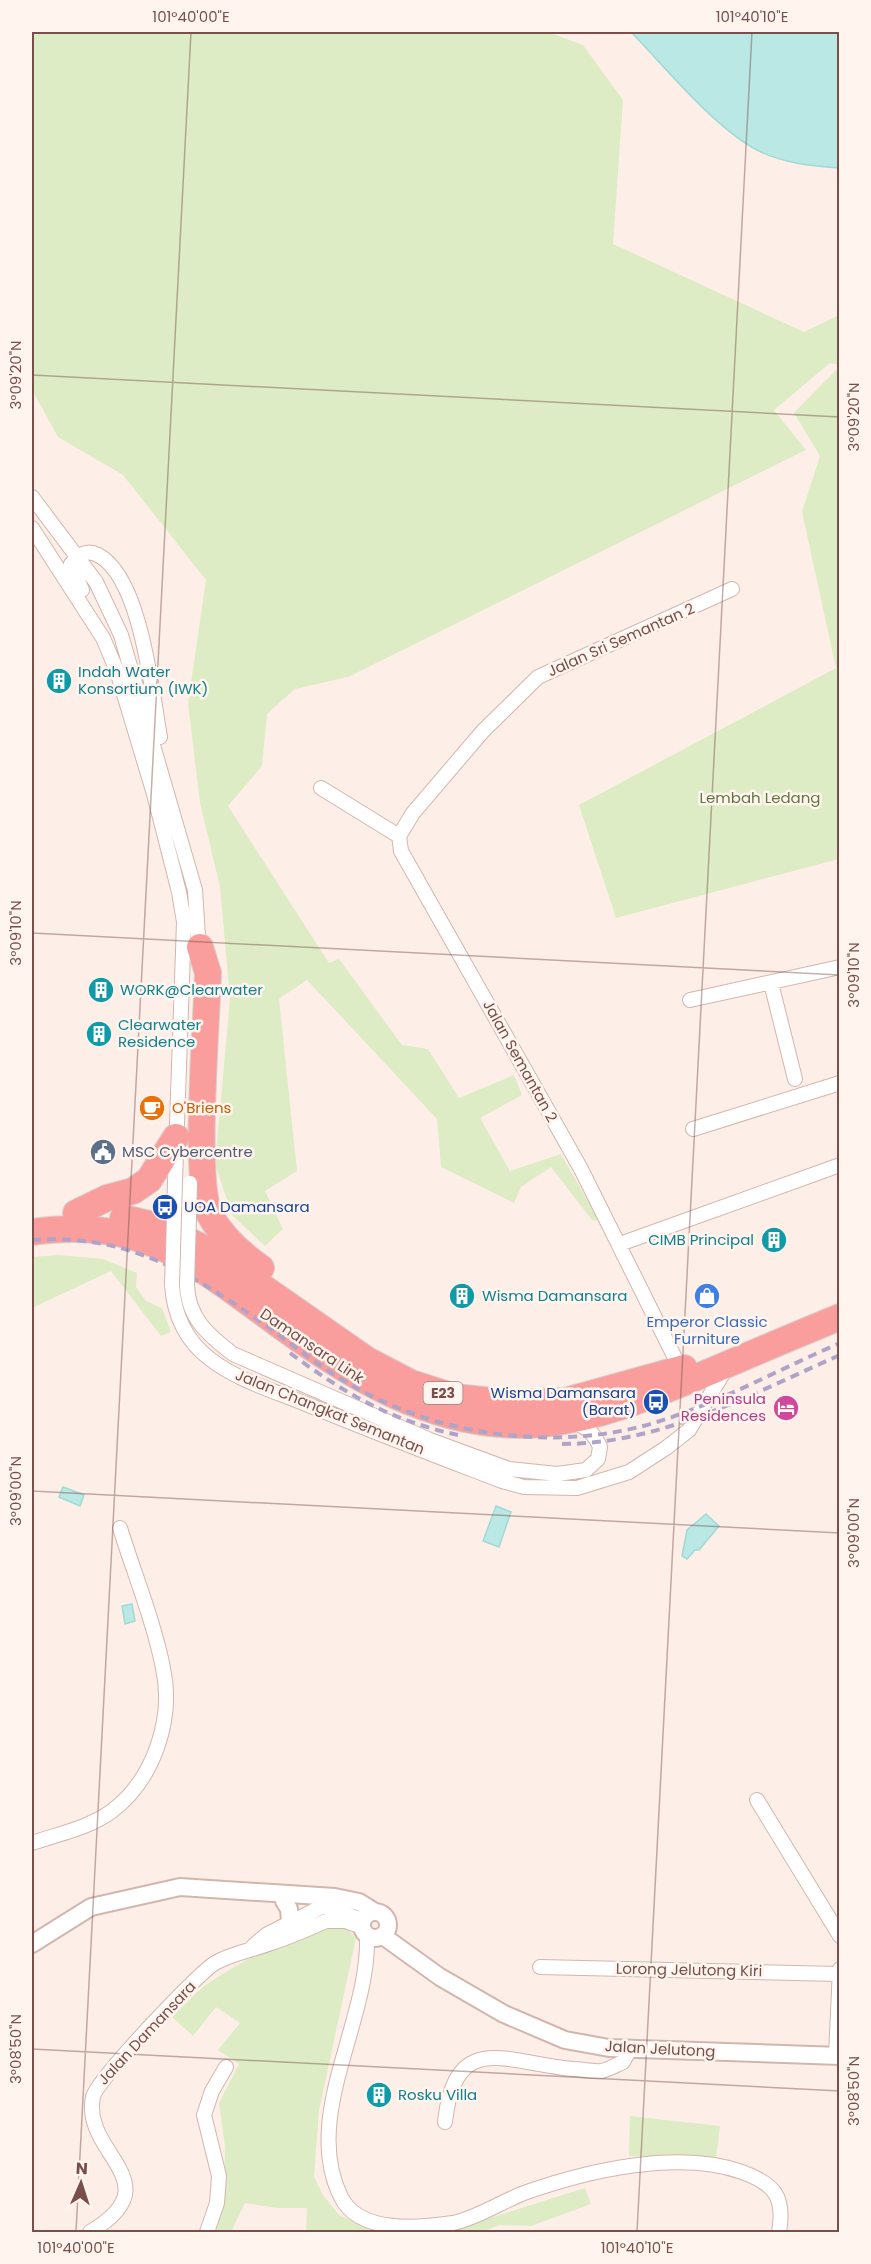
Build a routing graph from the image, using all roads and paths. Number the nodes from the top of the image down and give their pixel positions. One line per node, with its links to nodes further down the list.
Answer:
1 (32, 497): 3 (street, Jalan Changkat Semantan)
2 (32, 528): 5 (street, Jalan Changkat Semantan)
3 (78, 555): 5 (street); 7 (street, Jalan Changkat Semantan); 7 (street)
4 (732, 589): 8 (street, Jalan Sri Semantan 2)
5 (103, 638): 16 (street, Jalan Changkat Semantan)
6 (321, 788): 8 (street)
7 (170, 797): 9 (street, Jalan Changkat Semantan)
8 (399, 836): 21 (street, Jalan Semantan 2)
9 (200, 946): 24 (highway); 27 (street, Jalan Changkat Semantan, bridge)
10 (840, 967): 11 (street)
11 (771, 983): 12 (street); 13 (street)
12 (690, 1000)
13 (795, 1079)
14 (840, 1083): 15 (street)
15 (693, 1129)
16 (176, 1137): 18 (highway); 25 (street, Jalan Changkat Semantan, bridge)
17 (840, 1165): 21 (street)
18 (76, 1213): 19 (highway, Damansara Link / E23); 24 (highway, Damansara Link / E23)
19 (32, 1215)
20 (32, 1232): 27 (highway, Damansara Link / E23)
21 (620, 1244): 26 (street, Jalan Semantan 2)
22 (840, 1303): 26 (highway, Damansara Link / E23)
23 (840, 1317): 25 (highway, Damansara Link / E23)
24 (336, 1340): 26 (highway, Damansara Link / E23)
25 (730, 1363): 27 (highway, Damansara Link / E23)
26 (681, 1370)
27 (544, 1424)
28 (120, 1528): 30 (street)
29 (757, 1800): 36 (street)
30 (32, 1843)
31 (157, 1892): 32 (street, Jalan Jelutong); 35 (street, Jalan Jelutong); 37 (street, Jalan Jelutong)
32 (284, 1901): 33 (street, Jalan Jelutong); 34 (street)
33 (328, 1906): 34 (street, Jalan Damansara); 35 (street)
34 (291, 1922): 38 (street, Jalan Damansara)
35 (374, 1926): 38 (street, Jalan Damansara); 41 (street, Jalan Jelutong); 47 (street)
36 (840, 1936)
37 (32, 1944)
38 (251, 1947): 45 (street, Jalan Damansara)
39 (540, 1967): 40 (street, Lorong Jelutong Kiri)
40 (839, 1971): 42 (street)
41 (630, 2049): 42 (street, Jalan Jelutong); 44 (street)
42 (838, 2055)
43 (226, 2067): 46 (street)
44 (445, 2122)
45 (90, 2232)
46 (207, 2232)
47 (779, 2232)

